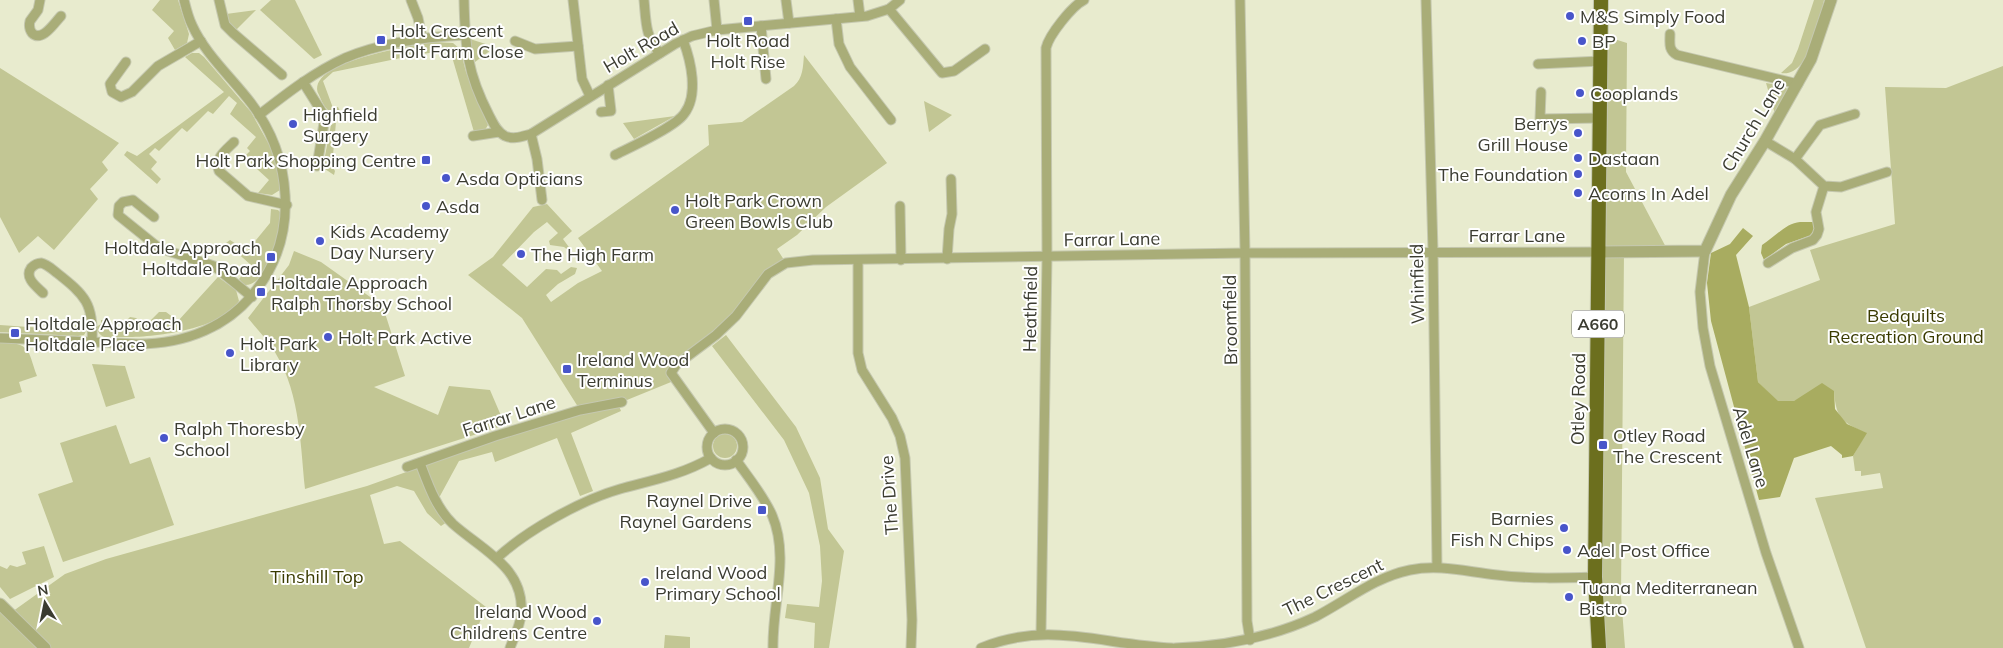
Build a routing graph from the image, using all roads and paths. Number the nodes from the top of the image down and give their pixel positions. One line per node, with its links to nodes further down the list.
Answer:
1 (40, 0): 18 (street)
2 (184, 0): 28 (street)
3 (219, 0): 36 (street)
4 (411, 0): 26 (street)
5 (464, 0): 25 (street)
6 (573, 0): 30 (street)
7 (644, 0): 32 (street)
8 (714, 0): 23 (street)
9 (786, 0): 21 (street)
10 (858, 0): 19 (street)
11 (900, 0): 17 (street, Holt Road)
12 (1084, 0): 67 (street, Heathfield)
13 (1240, 0): 66 (street, Broomfield)
14 (1426, 0): 63 (street, Whinfield)
15 (1601, 0): 33 (highway, Otley Road / A660)
16 (1831, 0): 39 (street, Church Lane)
17 (889, 9): 19 (street, Holt Road); 31 (street)
18 (61, 16)
19 (860, 16): 20 (street, Holt Road)
20 (836, 20): 21 (street, Holt Road); 47 (street)
21 (789, 23): 22 (street, Holt Road)
22 (761, 26): 23 (street, Holt Road); 37 (street)
23 (717, 30): 27 (street, Holt Road)
24 (1670, 34): 39 (street)
25 (464, 36): 26 (street); 48 (street)
26 (422, 38): 38 (street)
27 (683, 40): 32 (street, Holt Road); 53 (street)
28 (201, 41): 34 (street); 45 (street)
29 (515, 41): 30 (street)
30 (578, 46): 42 (street)
31 (985, 49)
32 (660, 53): 40 (street, Holt Road)
33 (1601, 61): 35 (street); 46 (highway, Otley Road / A660)
34 (126, 62)
35 (1538, 64)
36 (282, 75)
37 (766, 79)
38 (304, 82): 45 (street); 55 (street)
39 (1798, 84): 51 (street, Church Lane)
40 (608, 85): 42 (street, Holt Road); 43 (street)
41 (1541, 92): 46 (street)
42 (590, 96): 49 (street, Holt Road)
43 (601, 112)
44 (1855, 114): 54 (street)
45 (259, 115): 60 (street)
46 (1601, 118): 65 (highway, Otley Road / A660)
47 (891, 120)
48 (499, 132): 49 (street, Holt Road); 50 (street, Holt Road)
49 (531, 134): 59 (street)
50 (473, 136)
51 (1765, 141): 54 (street); 64 (street, Church Lane)
52 (234, 142): 60 (street)
53 (615, 155)
54 (1795, 159): 58 (street)
55 (317, 166)
56 (1886, 172): 58 (street)
57 (951, 180): 68 (street)
58 (1824, 186): 71 (street)
59 (542, 200)
60 (287, 205): 73 (street)
61 (900, 206): 70 (street)
62 (154, 217): 73 (street)
63 (1433, 251): 65 (street, Farrar Lane); 66 (street, Farrar Lane); 83 (street, Whinfield)
64 (1705, 251): 65 (street); 95 (street, Adel Lane)
65 (1599, 252): 84 (highway, Otley Road / A660)
66 (1245, 253): 67 (street, Farrar Lane); 87 (street, Broomfield)
67 (1047, 257): 68 (street, Farrar Lane); 86 (street, Heathfield)
68 (948, 259): 70 (street, Farrar Lane)
69 (858, 260): 70 (street, Farrar Lane); 77 (street, Farrar Lane); 91 (street, The Drive)
70 (901, 260)
71 (1768, 264)
72 (43, 293): 75 (street)
73 (252, 297): 75 (street)
74 (0, 338): 75 (street)
75 (92, 341)
76 (622, 402): 80 (street, Farrar Lane)
77 (714, 432): 78 (street); 79 (street)
78 (711, 458): 79 (street); 82 (street)
79 (736, 460): 90 (street)
80 (420, 463): 81 (street, Farrar Lane); 82 (street)
81 (407, 467)
82 (497, 558): 89 (street)
83 (1437, 567): 84 (street, The Crescent); 87 (street, The Crescent)
84 (1595, 577): 94 (highway, Otley Road / A660)
85 (0, 606): 88 (street)
86 (1041, 634): 92 (street, The Crescent); 93 (street, The Crescent)
87 (1250, 640): 93 (street, The Crescent)
88 (45, 648)
89 (510, 648)
90 (773, 648)
91 (911, 648)
92 (981, 648)
93 (1173, 648)
94 (1599, 648)
95 (1799, 648)

